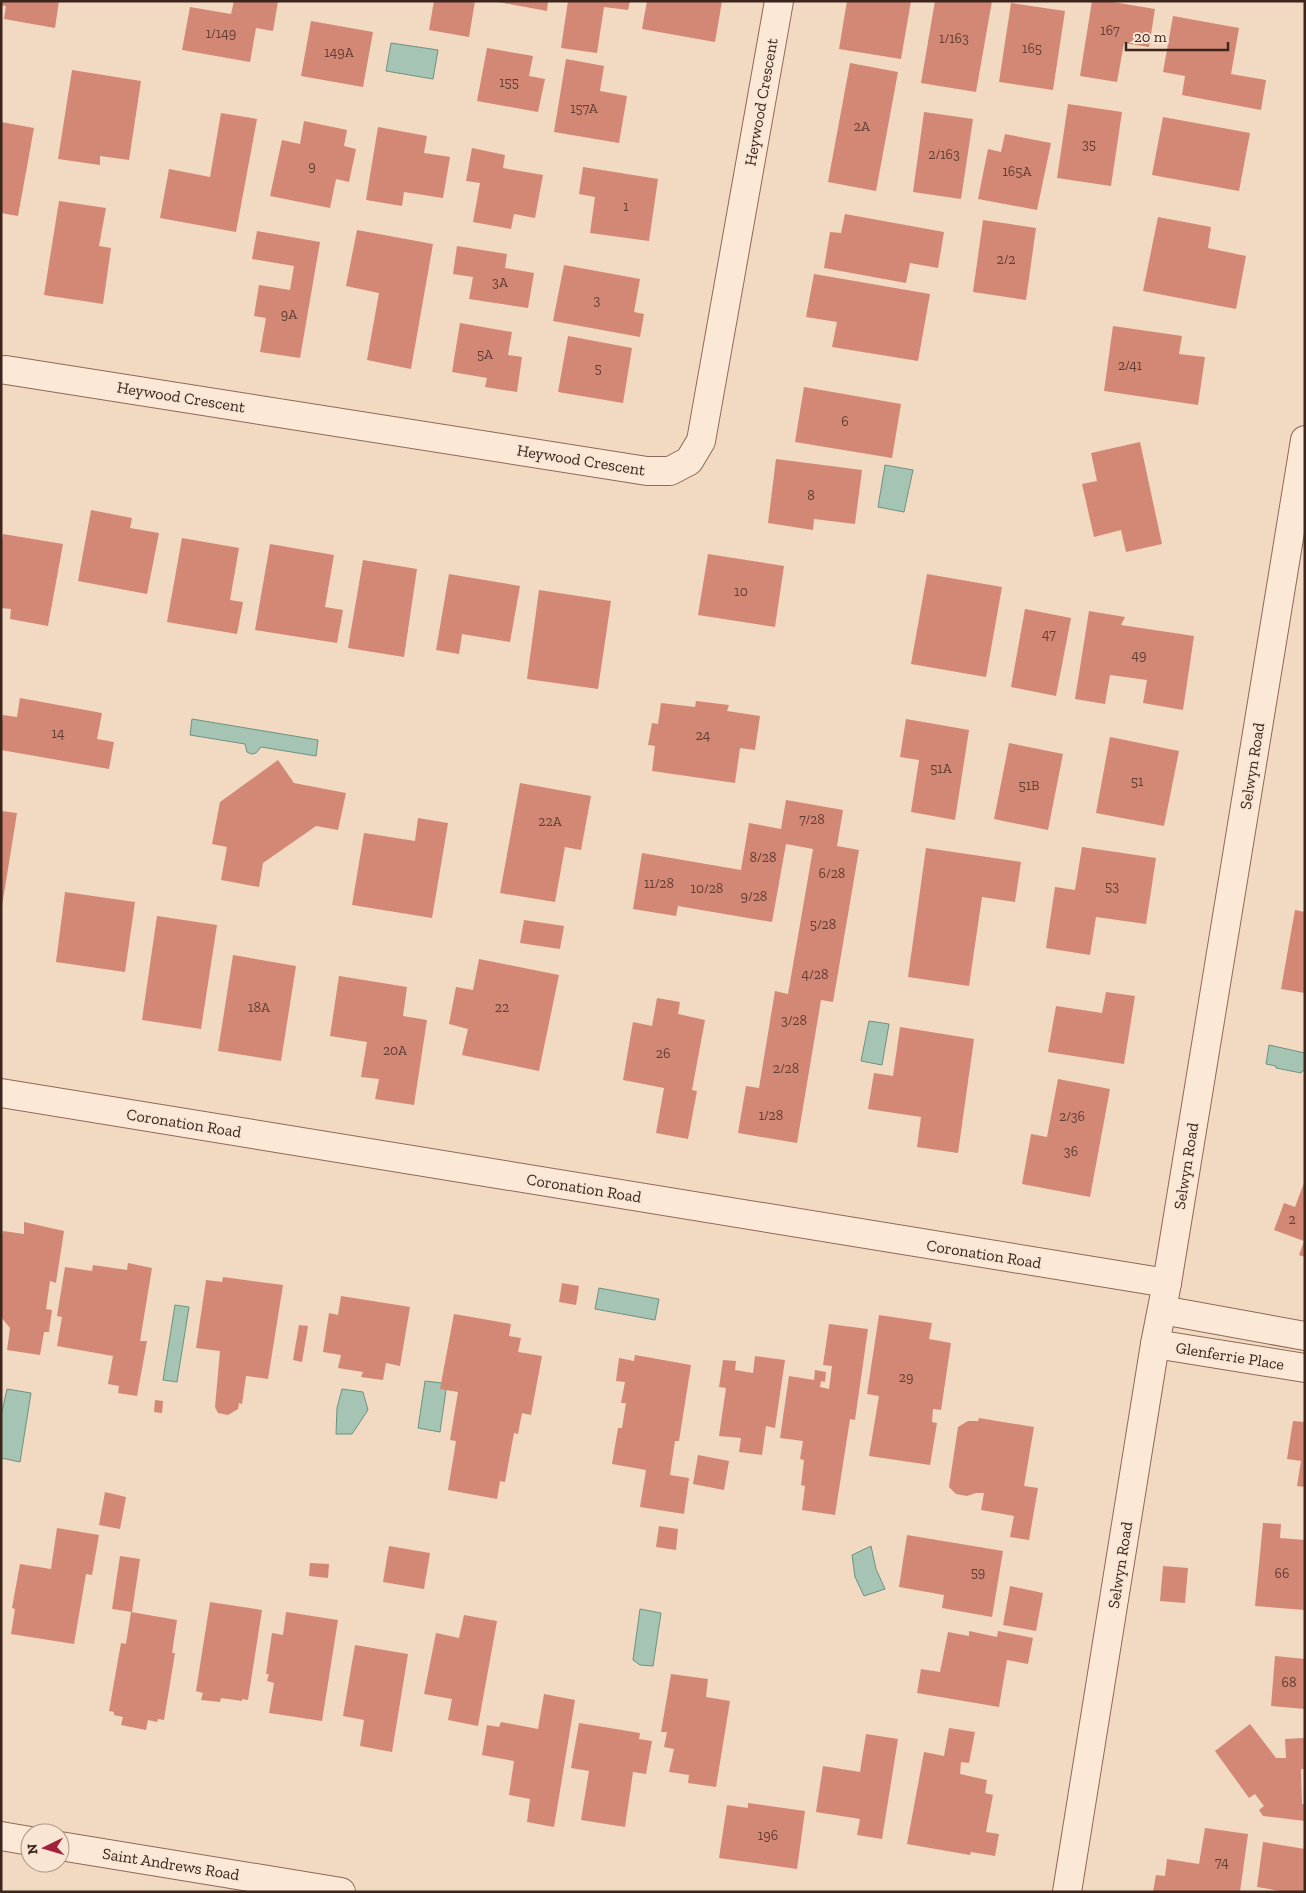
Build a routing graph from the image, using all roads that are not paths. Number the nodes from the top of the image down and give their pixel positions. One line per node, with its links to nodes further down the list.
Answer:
1 (779, 1): 2 (street, Heywood Crescent)
2 (6, 370)
3 (1305, 440): 5 (street, Selwyn Road)
4 (1, 1093): 5 (street, Coronation Road)
5 (1167, 1283): 6 (street, Selwyn Road)
6 (1162, 1310): 7 (street, Glenferrie Place); 8 (street, Selwyn Road)
7 (1305, 1336)
8 (1155, 1344): 9 (street, Glenferrie Place); 14 (street, Selwyn Road)
9 (1305, 1368)
10 (1, 1836): 11 (street)
11 (20, 1839)
12 (70, 1848): 13 (street, Saint Andrews Road)
13 (341, 1892)
14 (1067, 1892)

